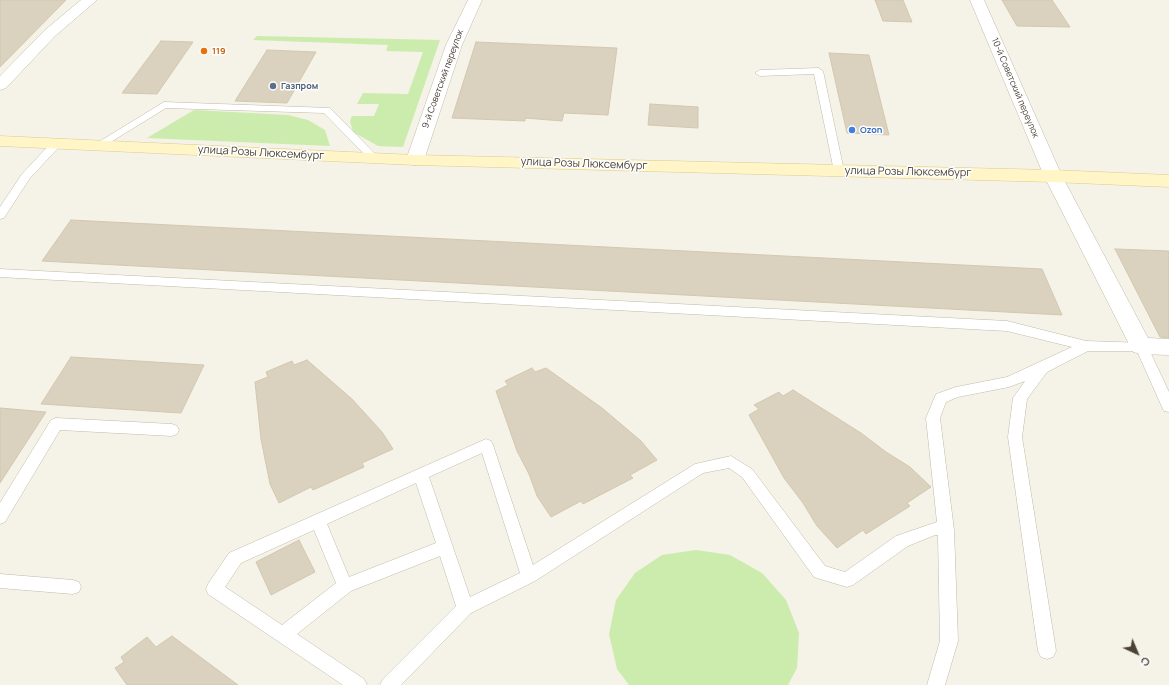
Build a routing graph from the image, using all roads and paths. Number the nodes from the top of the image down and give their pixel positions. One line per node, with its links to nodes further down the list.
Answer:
1 (90, 0): 5 (street)
2 (474, 0): 10 (street, 9-й Советский переулок)
3 (978, 0): 12 (street, 10-й Советский переулок)
4 (760, 73): 11 (lane)
5 (0, 85)
6 (0, 141): 7 (main road, улица Розы Люксембург)
7 (56, 144): 8 (main road, улица Розы Люксембург); 14 (lane)
8 (97, 146): 9 (main road, улица Розы Люксембург); 9 (lane)
9 (374, 158): 10 (main road, улица Розы Люксембург)
10 (415, 160): 11 (main road, улица Розы Люксембург)
11 (838, 170): 12 (main road, улица Розы Люксембург)
12 (1053, 176): 13 (main road, улица Розы Люксембург); 17 (street, 10-й Советский переулок)
13 (1169, 181)
14 (0, 215)
15 (0, 273): 16 (lane)
16 (1086, 346): 17 (lane); 19 (lane)
17 (1141, 346): 18 (street); 20 (lane)
18 (1169, 347)
19 (1042, 368): 25 (lane); 33 (lane)
20 (1169, 407)
21 (172, 430): 23 (lane)
22 (421, 474): 24 (lane); 26 (lane); 27 (lane)
23 (0, 517)
24 (318, 521): 29 (lane); 32 (lane)
25 (946, 530): 27 (lane); 36 (lane)
26 (445, 547): 29 (lane); 31 (lane)
27 (529, 576): 31 (lane)
28 (0, 581): 30 (lane)
29 (345, 586): 32 (lane)
30 (72, 587)
31 (465, 608): 35 (lane)
32 (283, 635): 34 (lane)
33 (1047, 651)
34 (358, 685)
35 (389, 685)
36 (936, 685)

